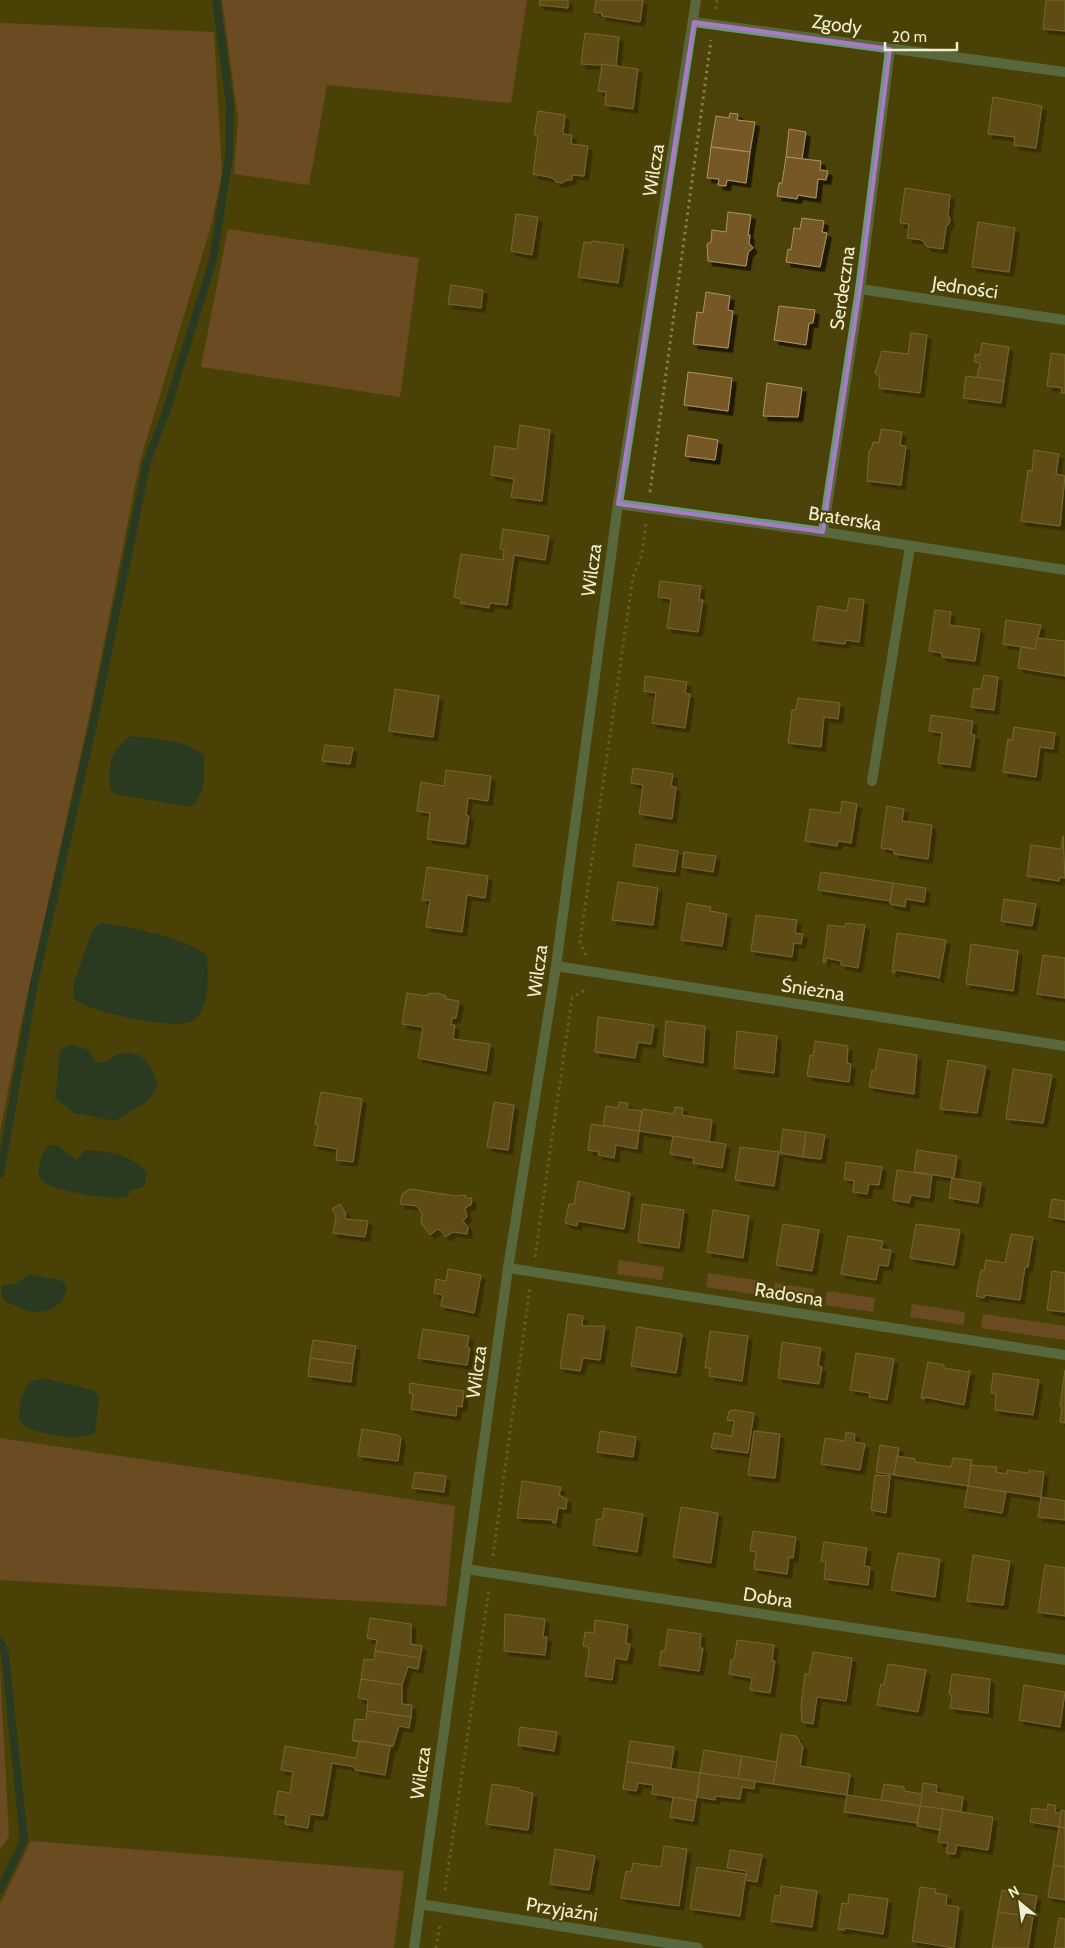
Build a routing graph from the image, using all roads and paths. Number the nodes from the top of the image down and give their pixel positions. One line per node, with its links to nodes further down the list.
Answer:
1 (696, 0): 2 (street, Wilcza)
2 (694, 22): 3 (street, Zgody); 7 (street, Wilcza)
3 (890, 49): 4 (street, Zgody); 5 (street, Serdeczna)
4 (1065, 72)
5 (860, 289): 6 (street, Jedności); 8 (street, Serdeczna)
6 (1065, 320)
7 (618, 504): 8 (street, Braterska); 12 (street, Wilcza)
8 (823, 532): 9 (street, Braterska)
9 (910, 547): 10 (street, Braterska); 11 (street)
10 (1065, 570)
11 (872, 781)
12 (556, 966): 13 (street, Śnieżna); 14 (street, Wilcza)
13 (1065, 1046)
14 (508, 1268): 15 (street, Radosna); 16 (street, Wilcza)
15 (1065, 1355)
16 (466, 1569): 17 (street, Dobra); 18 (street, Wilcza)
17 (1065, 1660)
18 (420, 1904): 19 (street, Wilcza); 20 (street, Przyjaźni)
19 (414, 1948)
20 (698, 1948)

